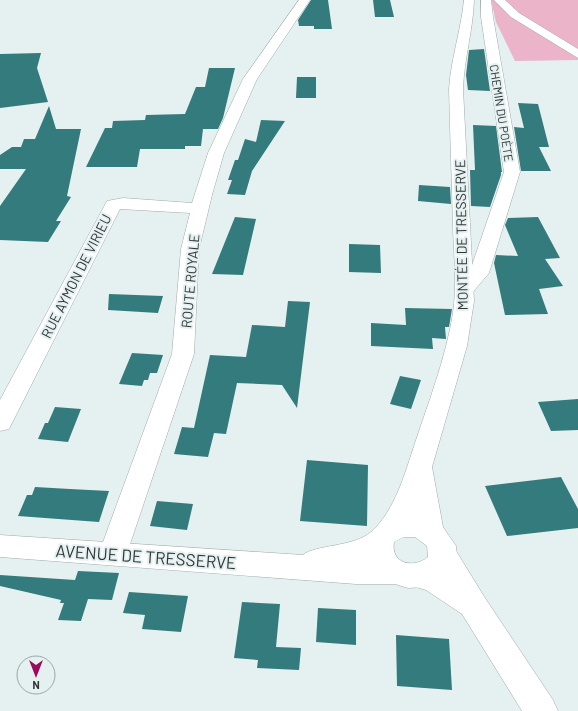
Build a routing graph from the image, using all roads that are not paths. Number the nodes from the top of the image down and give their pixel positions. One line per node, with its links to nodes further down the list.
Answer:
1 (305, 0): 8 (street, ROUTE ROYALE)
2 (469, 0): 6 (street, MONTÉE DE TRESSERVE)
3 (477, 0): 6 (street)
4 (486, 0): 9 (street, CHEMIN DU POÈTE)
5 (499, 0): 7 (street)
6 (466, 25): 9 (street, MONTÉE DE TRESSERVE)
7 (578, 54)
8 (199, 209): 10 (street, RUE AYMON DE VIRIEU); 15 (street, ROUTE ROYALE)
9 (465, 289): 11 (street, MONTÉE DE TRESSERVE)
10 (0, 423)
11 (421, 466): 12 (street); 13 (street)
12 (385, 535): 13 (street, AVENUE DE TRESSERVE); 16 (street, AVENUE DE TRESSERVE); 17 (street)
13 (437, 543): 17 (street, AVENUE DE TRESSERVE); 18 (street)
14 (0, 546): 15 (street, AVENUE DE TRESSERVE)
15 (113, 553): 16 (street, AVENUE DE TRESSERVE)
16 (292, 566): 17 (street, AVENUE DE TRESSERVE)
17 (408, 574): 18 (street)
18 (474, 607): 19 (street)
19 (541, 711)

